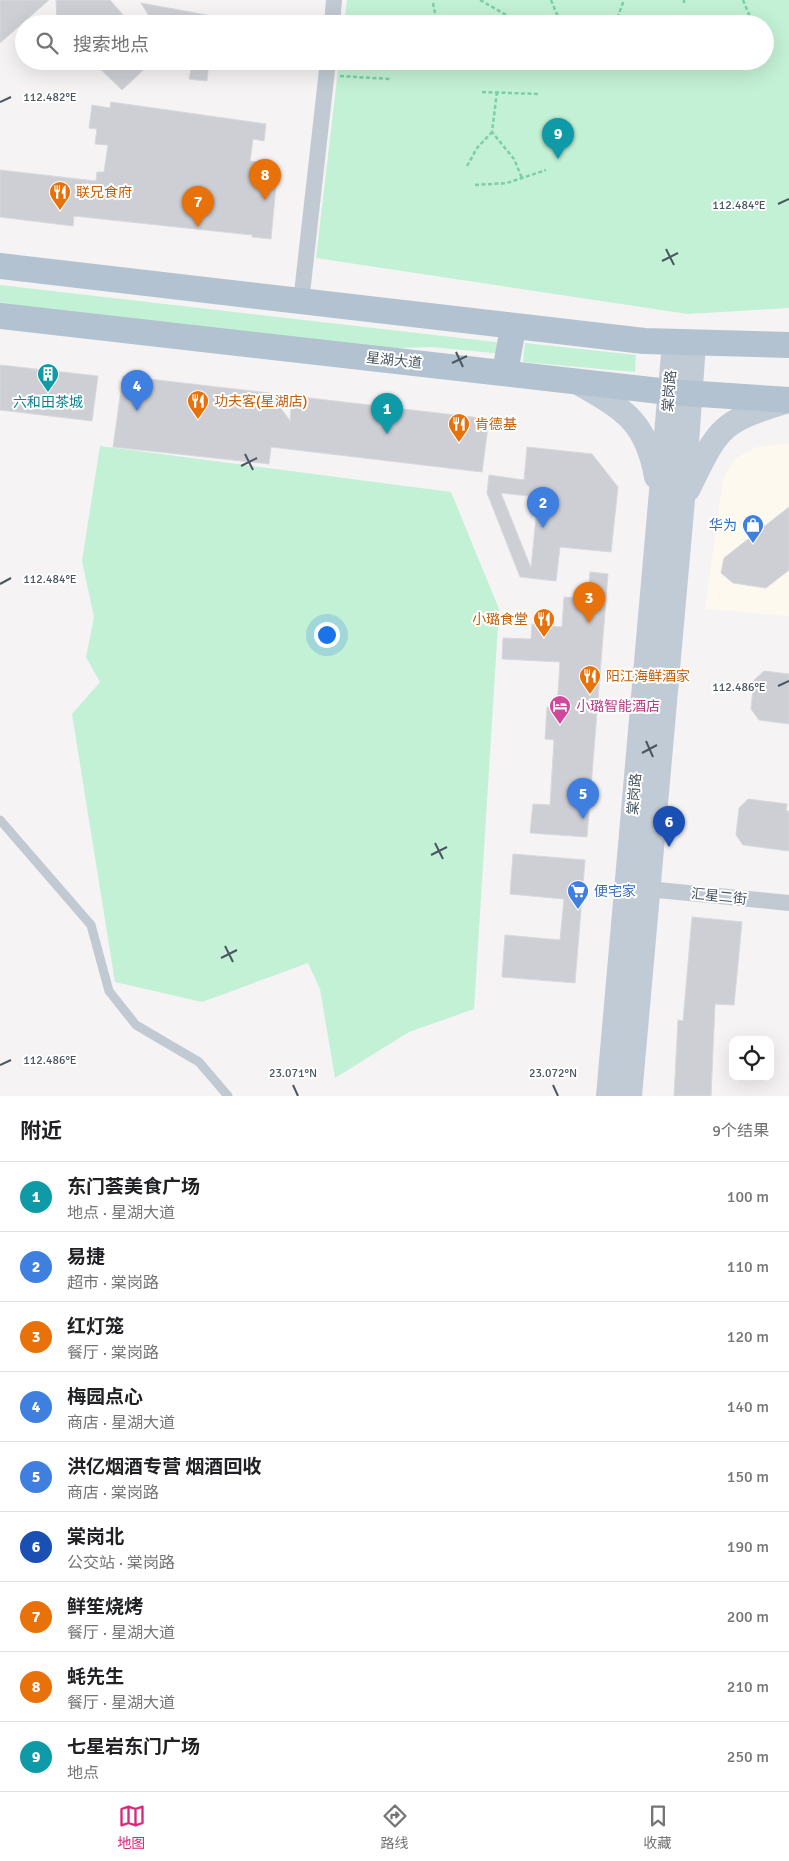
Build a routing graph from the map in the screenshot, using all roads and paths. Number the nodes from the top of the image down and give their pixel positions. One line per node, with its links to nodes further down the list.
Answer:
1 (334, 0): 8 (street)
2 (480, 0): 9 (path)
3 (551, 0): 10 (path)
4 (624, 0): 11 (path)
5 (743, 0): 12 (path)
6 (433, 3): 7 (path)
7 (435, 13)
8 (333, 15)
9 (506, 15)
10 (557, 15)
11 (618, 15)
12 (749, 15)
13 (327, 70): 25 (street)
14 (339, 70): 15 (path)
15 (391, 79)
16 (482, 92): 17 (path)
17 (497, 92): 18 (path); 19 (path)
18 (538, 94)
19 (492, 132): 20 (path); 22 (path)
20 (467, 166)
21 (546, 170): 22 (path)
22 (522, 178): 23 (path)
23 (475, 185)
24 (0, 266): 25 (main road)
25 (301, 302): 27 (main road)
26 (0, 316): 30 (main road, 星湖大道)
27 (513, 328): 28 (main road); 30 (main road)
28 (684, 344): 29 (main road); 32 (main road, 棠岗路)
29 (789, 345)
30 (505, 372): 31 (main road, 星湖大道)
31 (572, 380): 32 (main road, 星湖大道); 34 (main road)
32 (680, 392): 33 (main road, 星湖大道); 34 (main road, 棠岗路); 35 (main road, 棠岗路)
33 (789, 400): 35 (main road)
34 (660, 498): 36 (main road, 棠岗路)
35 (683, 500): 36 (main road, 棠岗路)
36 (650, 749): 38 (main road, 棠岗路); 41 (main road, 棠岗路)
37 (0, 820): 40 (lane)
38 (648, 890): 39 (street, 汇星二街); 42 (main road, 棠岗路)
39 (789, 903)
40 (228, 1096)
41 (608, 1096)
42 (630, 1096)

